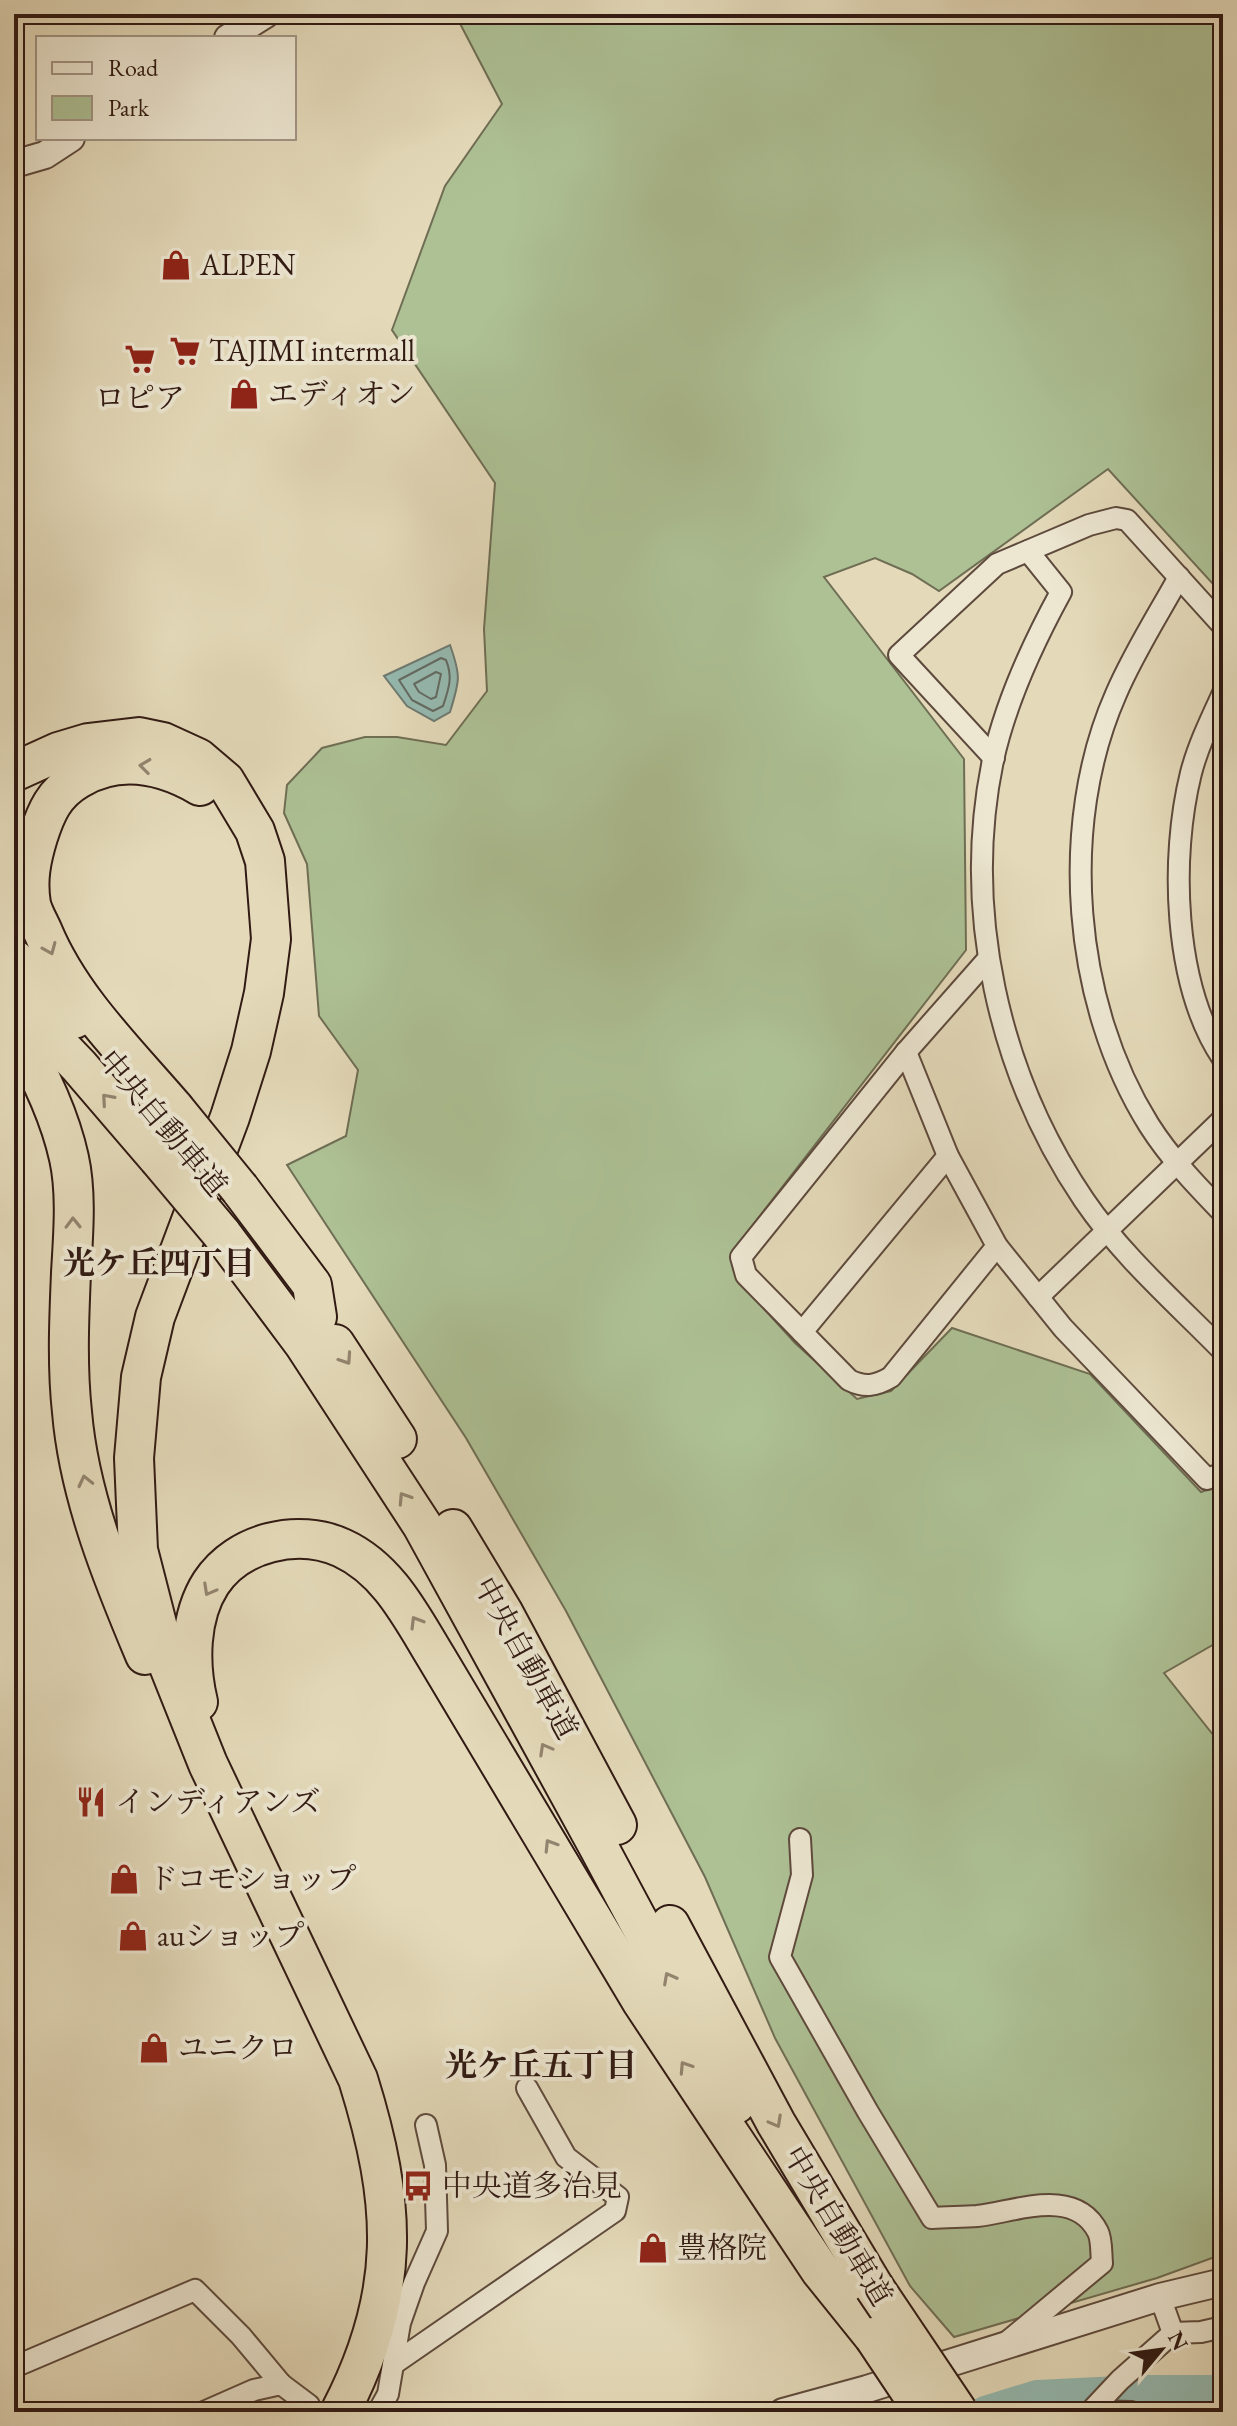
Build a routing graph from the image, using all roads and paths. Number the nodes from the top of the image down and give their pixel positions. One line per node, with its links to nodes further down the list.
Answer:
1 (266, 14): 2 (street)
2 (231, 36)
3 (68, 140): 4 (street)
4 (14, 164)
5 (1028, 551): 6 (street); 9 (street); 9 (street)
6 (1179, 577): 7 (street); 20 (street)
7 (1223, 626)
8 (1223, 693): 16 (street)
9 (994, 758): 12 (street)
10 (14, 772): 30 (highway)
11 (14, 959): 18 (highway, 中央自動車道)
12 (988, 959): 15 (street); 23 (street)
13 (14, 998): 18 (highway, 中央自動車道, one-way to 13)
14 (14, 1030): 29 (highway, one-way to 14)
15 (906, 1052): 19 (street); 26 (street)
16 (1223, 1059)
17 (1223, 1119): 20 (street)
18 (167, 1131): 21 (highway, 中央自動車道, bridge); 21 (highway, bridge); 29 (highway, one-way to 18)
19 (948, 1156): 24 (street); 26 (street)
20 (1176, 1164): 22 (street); 23 (street)
21 (231, 1210): 38 (highway, 中央自動車道, one-way to 21); 49 (highway, 中央自動車道, one-way to 49, bridge)
22 (1223, 1213)
23 (1107, 1231): 25 (street); 27 (street)
24 (997, 1246): 25 (street); 26 (street)
25 (1038, 1297): 28 (street)
26 (802, 1332)
27 (1223, 1351)
28 (1223, 1473)
29 (147, 1660): 43 (highway)
30 (244, 1837): 38 (highway, one-way to 30); 43 (highway)
31 (800, 1839): 39 (street)
32 (527, 2088): 40 (street)
33 (426, 2125): 40 (street)
34 (1223, 2282): 35 (street)
35 (1160, 2297): 37 (street); 39 (street)
36 (1223, 2327): 37 (street)
37 (1173, 2333): 44 (street)
38 (874, 2337): 48 (highway, 中央自動車道, bridge)
39 (999, 2348): 47 (street)
40 (395, 2363): 46 (street)
41 (14, 2367): 42 (street)
42 (281, 2384): 43 (street); 45 (street)
43 (325, 2410)
44 (1091, 2411): 50 (street)
45 (204, 2412)
46 (378, 2412)
47 (783, 2412)
48 (924, 2412)
49 (958, 2412)
50 (1131, 2412)

